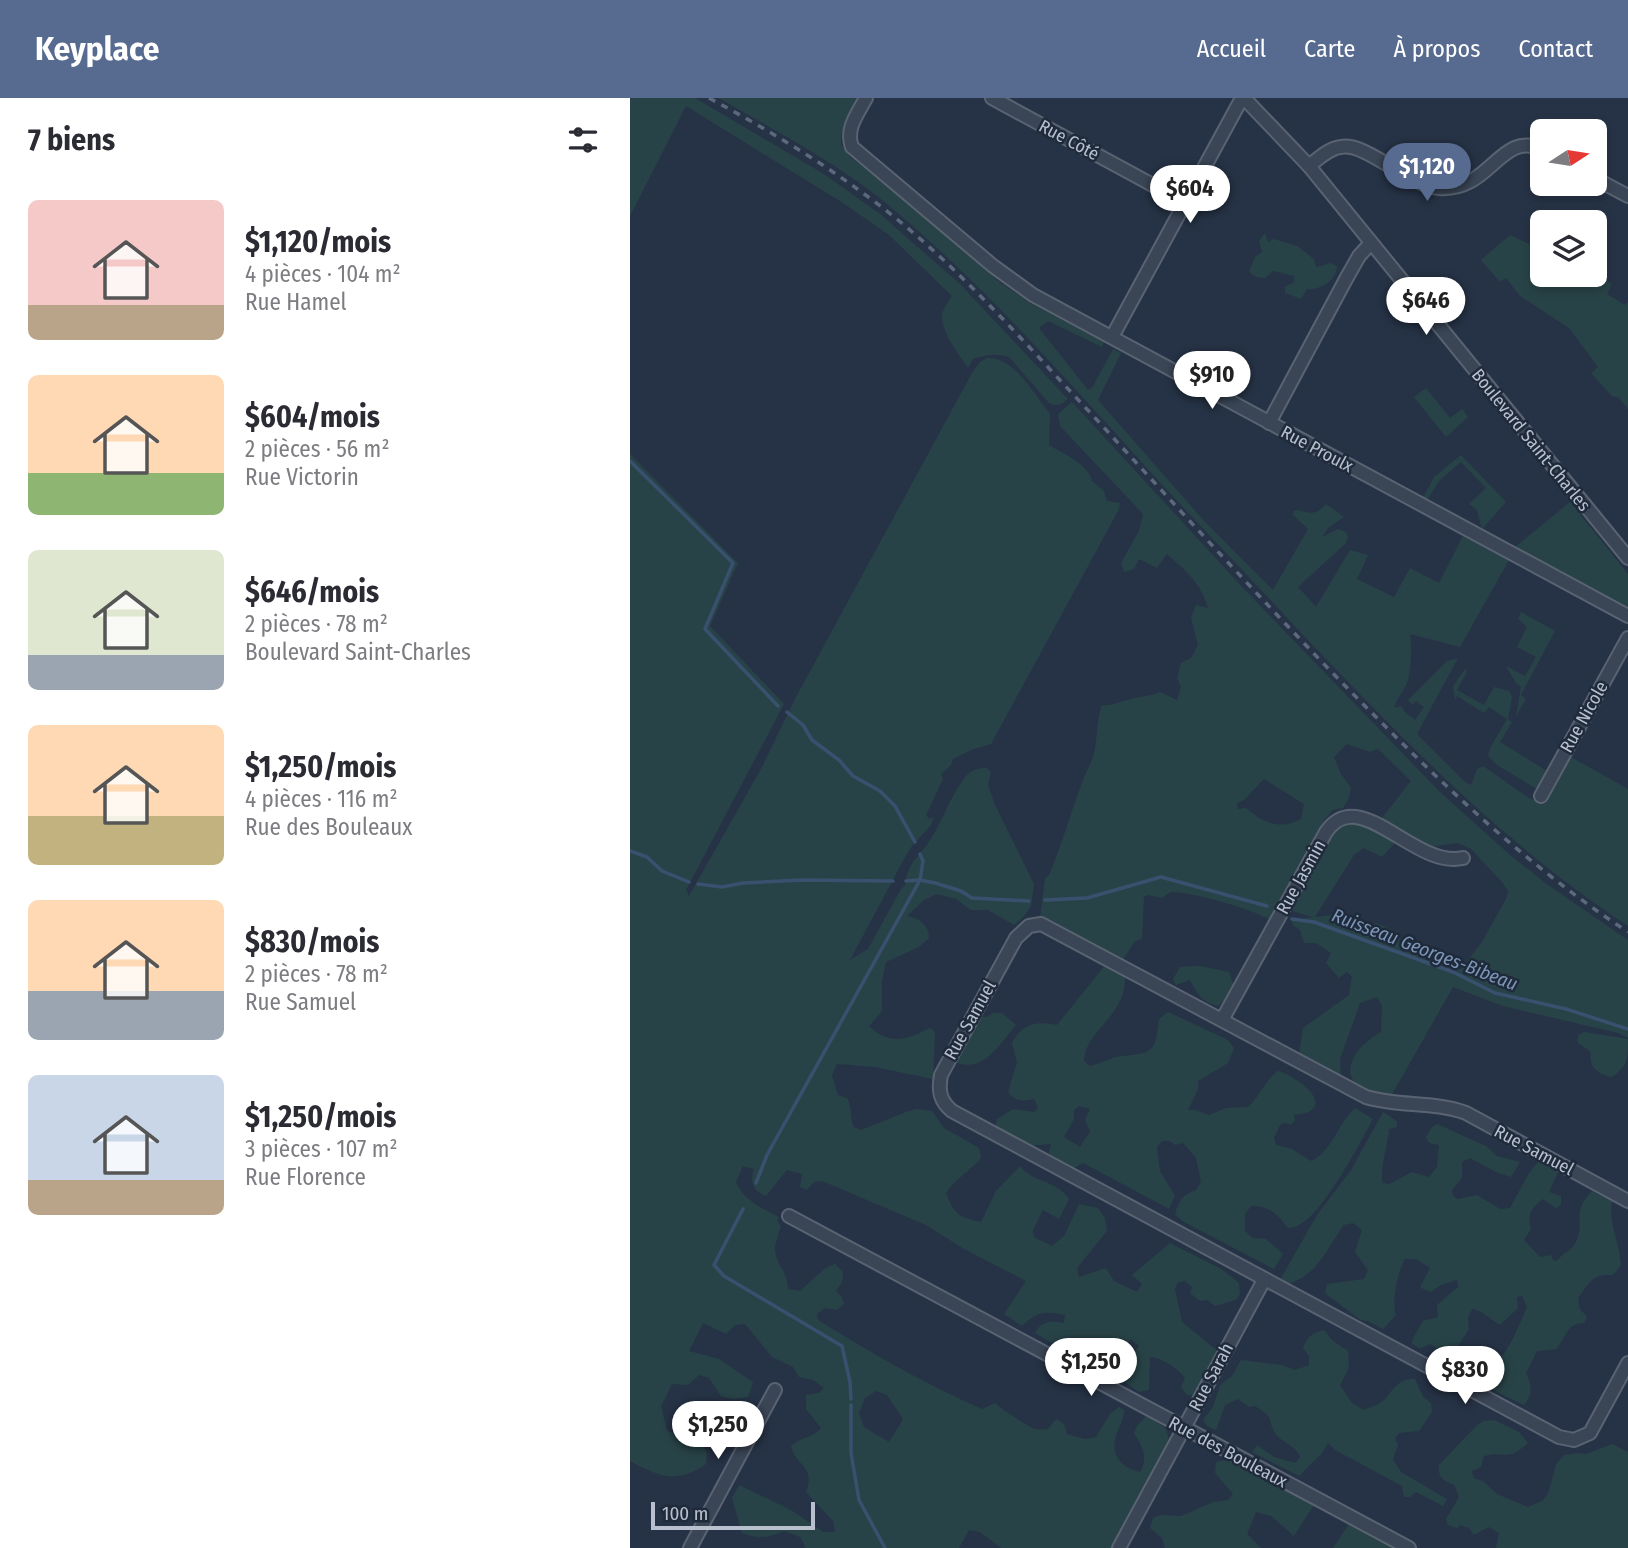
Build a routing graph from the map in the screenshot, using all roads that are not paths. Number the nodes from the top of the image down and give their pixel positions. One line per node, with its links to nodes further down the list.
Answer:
1 (866, 98): 10 (street, Rue Proulx)
2 (992, 98): 8 (street, Rue Côté)
3 (1243, 98): 5 (street, Boulevard Saint-Charles); 8 (street)
4 (1530, 145): 5 (street)
5 (1309, 166): 9 (street, Boulevard Saint-Charles)
6 (1607, 185): 7 (street)
7 (1628, 197)
8 (1184, 202): 10 (street)
9 (1371, 243): 11 (street); 12 (street, Boulevard Saint-Charles)
10 (1112, 337): 11 (street, Rue Proulx)
11 (1269, 423): 13 (street, Rue Proulx)
12 (1628, 558)
13 (1628, 616)
14 (1628, 638): 15 (street, Rue Nicole)
15 (1541, 796)
16 (1463, 858): 17 (street, Rue Jasmin)
17 (1222, 1020): 18 (street, Rue Samuel); 20 (street, Rue Samuel)
18 (1628, 1201)
19 (789, 1216): 23 (street, Rue des Bouleaux)
20 (1264, 1280): 21 (street, Rue Samuel); 23 (street, Rue Sarah)
21 (1628, 1363)
22 (775, 1390): 24 (street)
23 (1183, 1428): 25 (street, Rue Sarah); 26 (street, Rue des Bouleaux)
24 (690, 1548)
25 (1119, 1548)
26 (1409, 1548)

